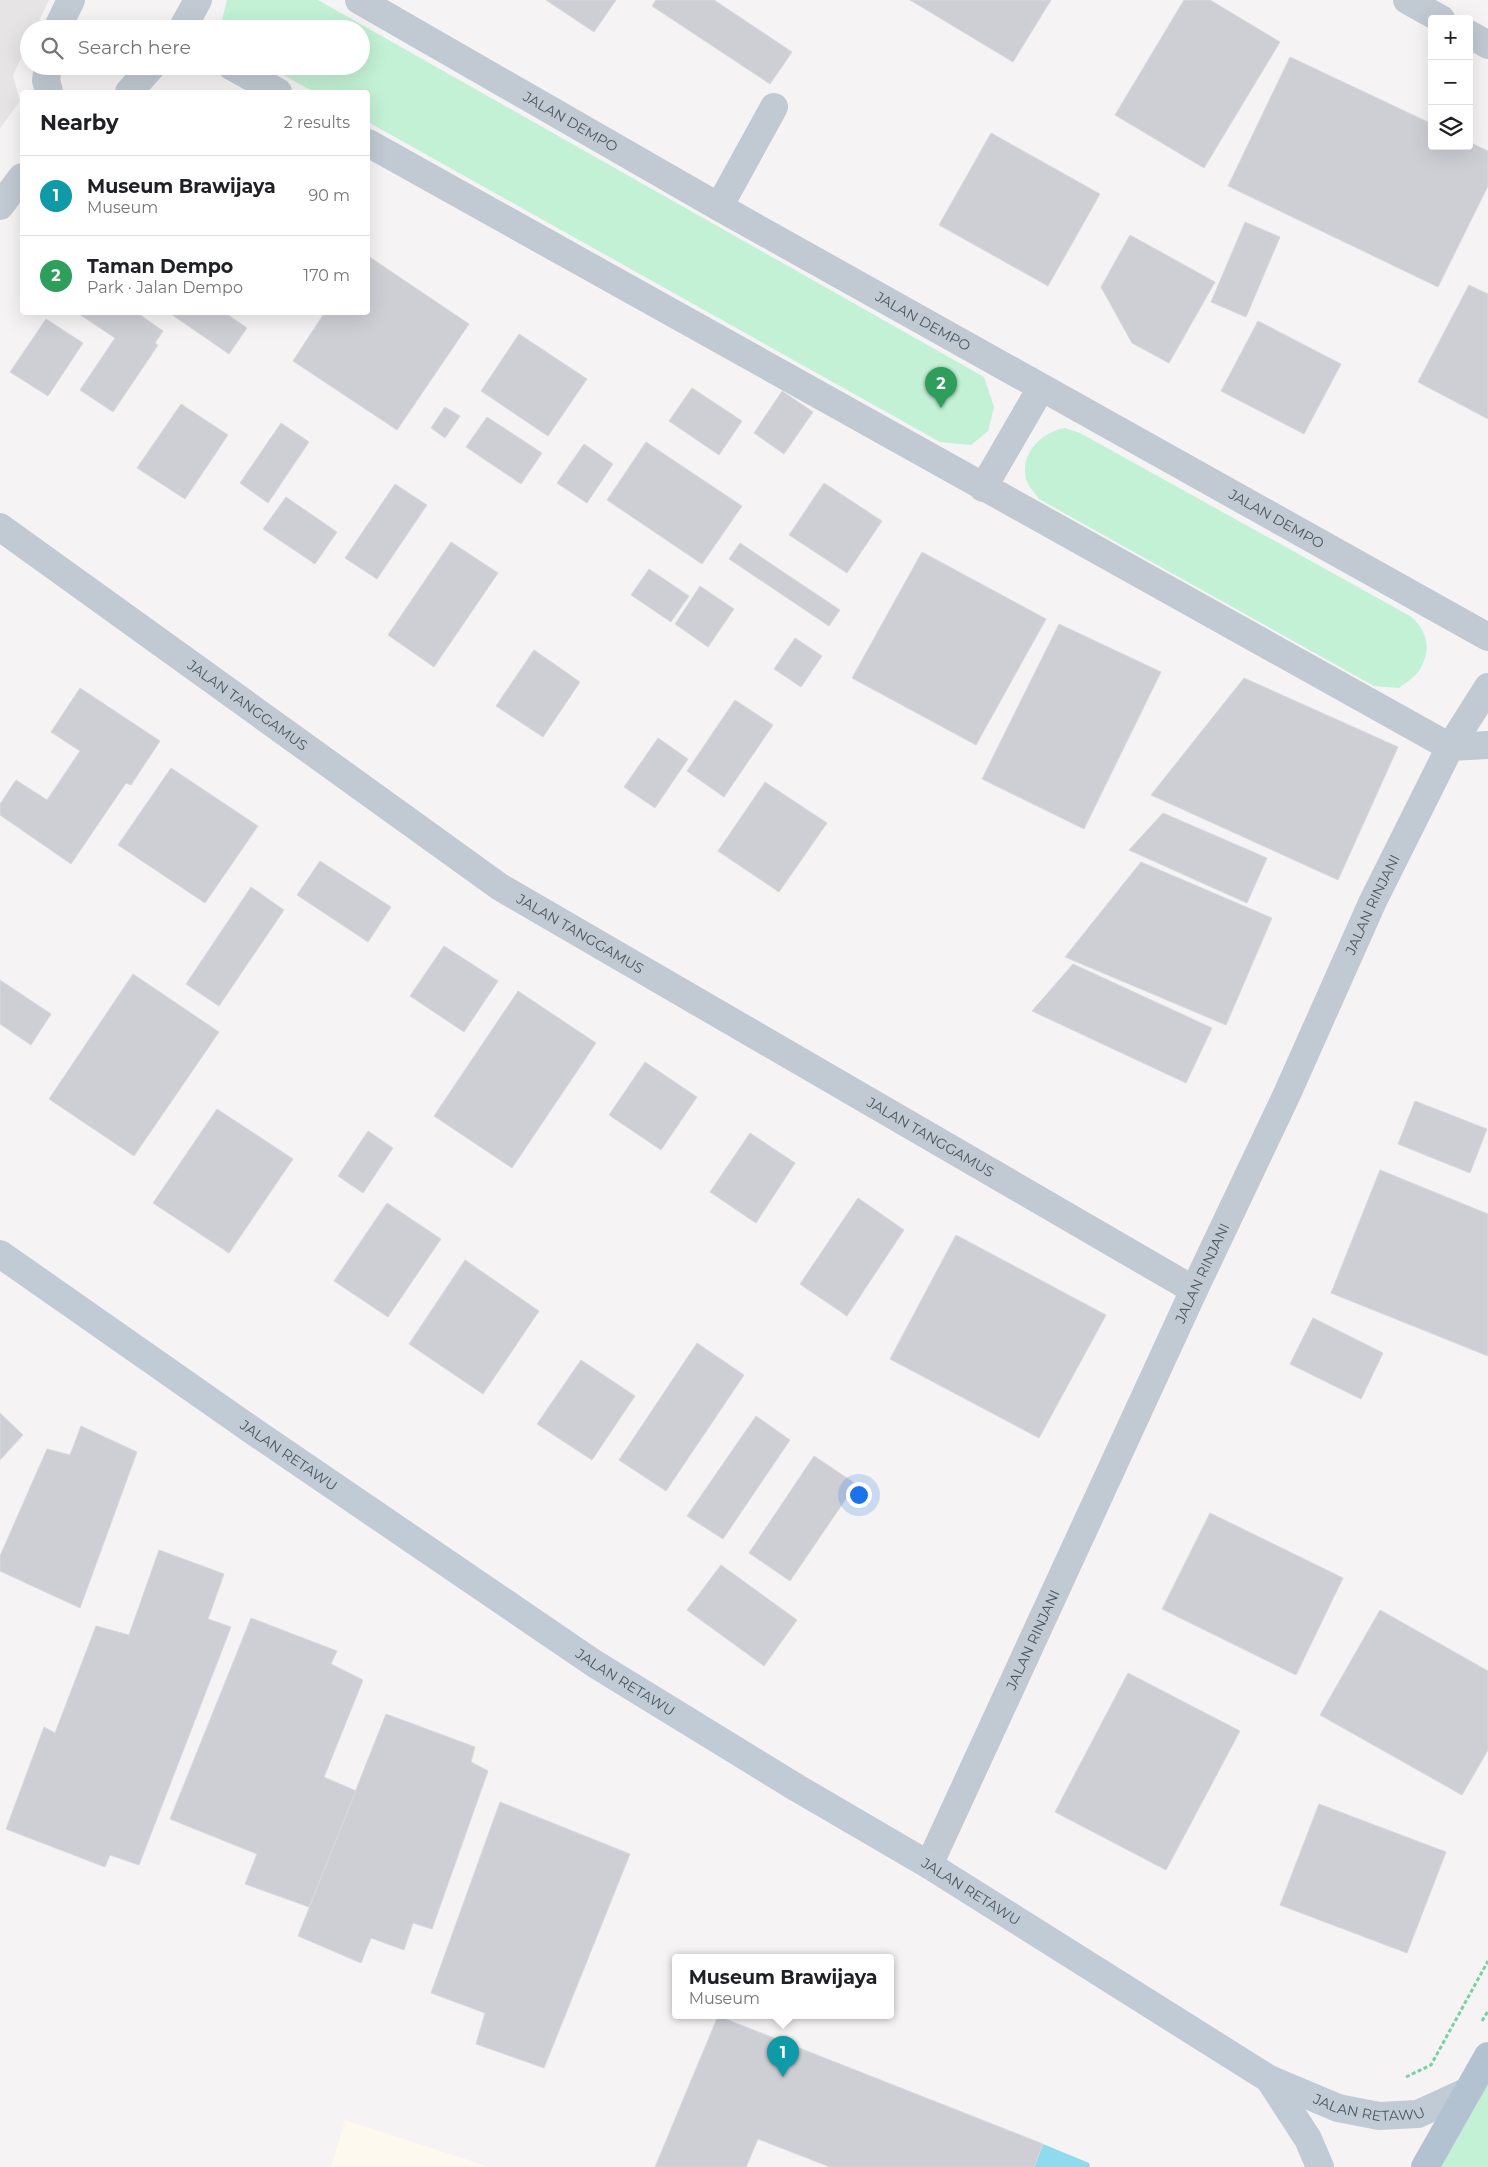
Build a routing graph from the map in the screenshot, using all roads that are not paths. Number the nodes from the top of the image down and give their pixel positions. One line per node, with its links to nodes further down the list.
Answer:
1 (71, 0): 6 (street)
2 (198, 0): 7 (street)
3 (359, 0): 20 (street, JALAN DEMPO)
4 (1407, 0): 5 (street)
5 (1434, 15)
6 (61, 20)
7 (187, 20)
8 (1473, 36): 9 (street)
9 (1488, 45)
10 (47, 75): 13 (street)
11 (144, 75): 14 (street)
12 (247, 75): 15 (street)
13 (48, 90)
14 (131, 90)
15 (274, 90)
16 (774, 107): 20 (street)
17 (370, 144): 22 (street)
18 (20, 180): 19 (street)
19 (0, 206)
20 (719, 206): 21 (street, JALAN DEMPO)
21 (1041, 388): 22 (street); 24 (street, JALAN DEMPO)
22 (983, 488): 27 (street)
23 (0, 527): 29 (street, JALAN TANGGAMUS)
24 (1488, 637)
25 (1488, 687): 27 (street, JALAN RINJANI)
26 (1488, 746): 27 (street)
27 (1450, 747): 29 (street, JALAN RINJANI)
28 (0, 1254): 30 (main road, JALAN RETAWU)
29 (1194, 1290): 30 (street, JALAN RINJANI)
30 (929, 1865): 32 (main road, JALAN RETAWU)
31 (1488, 2056): 33 (main road)
32 (1270, 2079): 33 (main road, JALAN RETAWU); 34 (main road, JALAN RETAWU)
33 (1468, 2091): 35 (main road)
34 (1320, 2167)
35 (1425, 2167)

